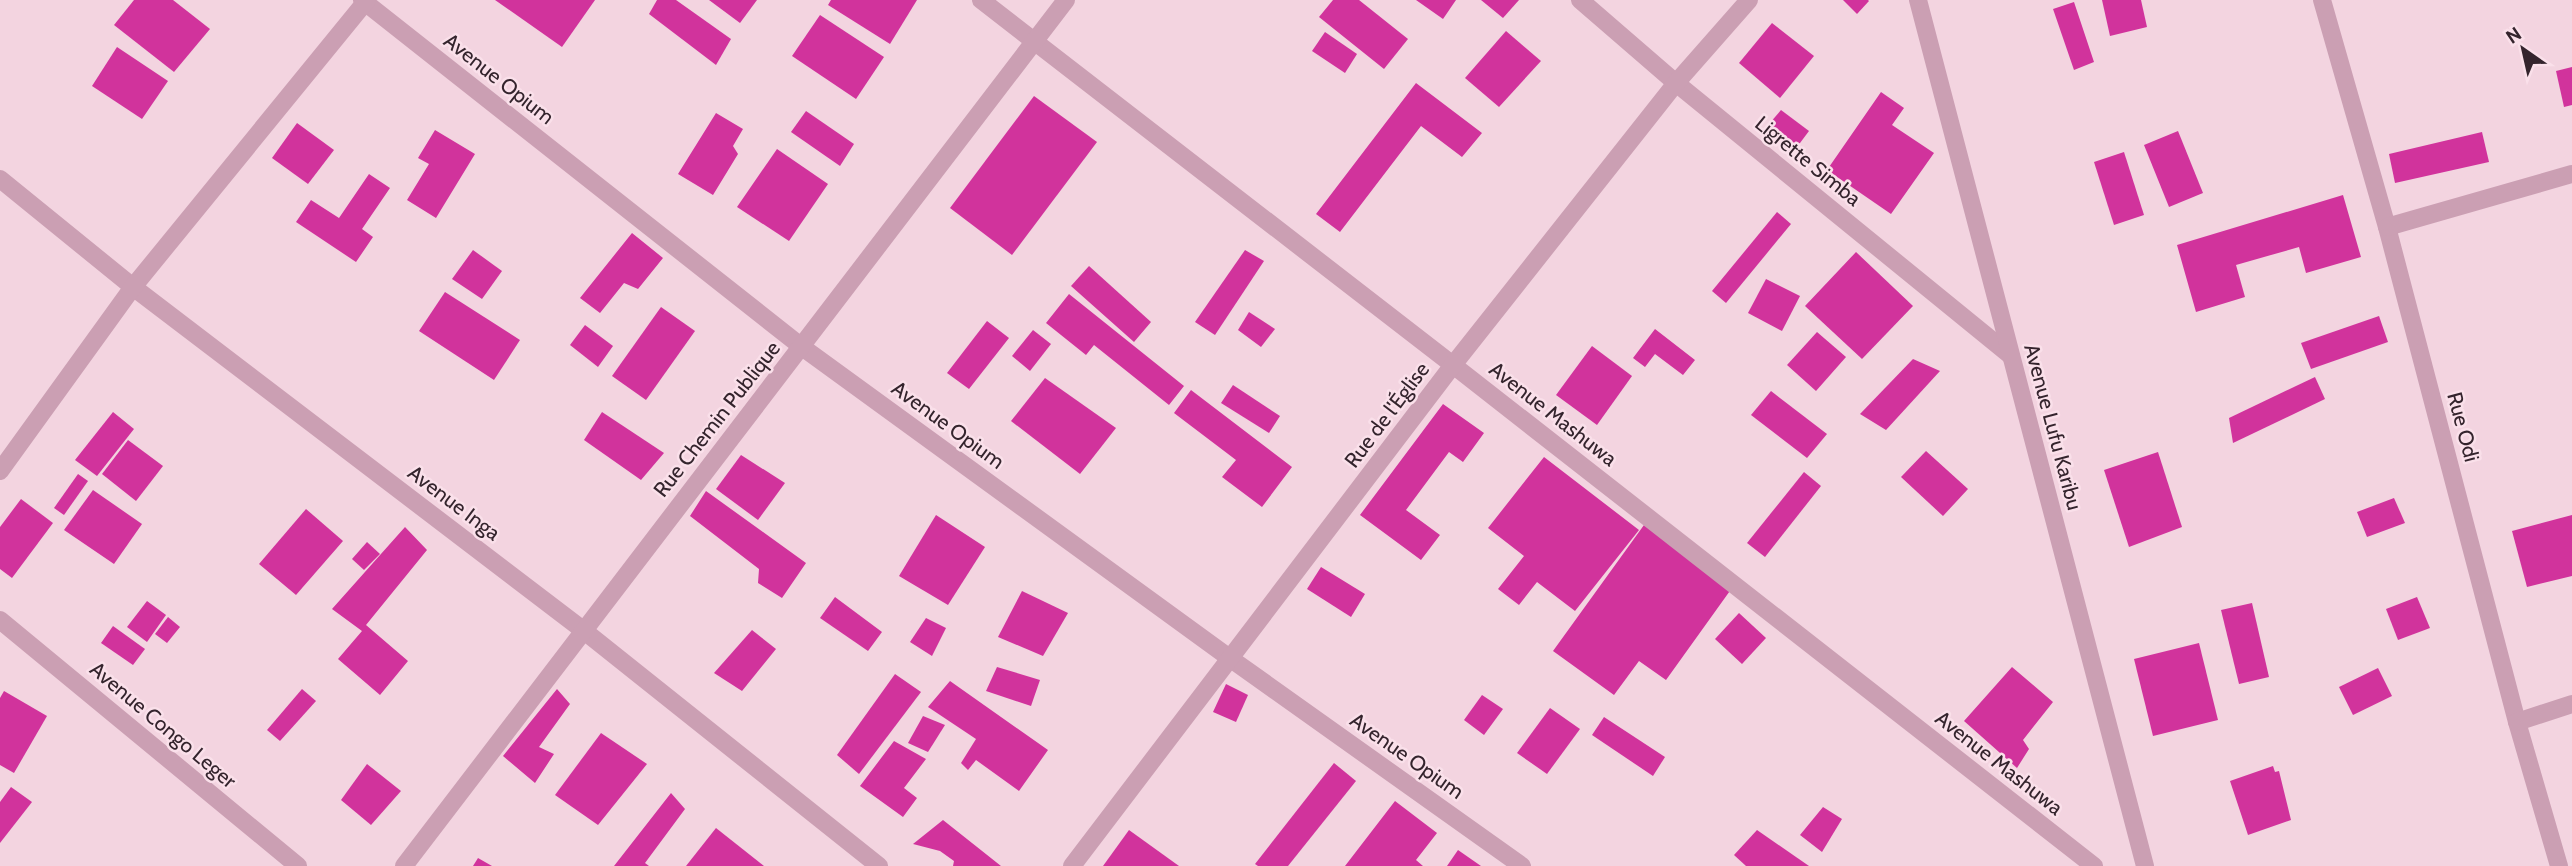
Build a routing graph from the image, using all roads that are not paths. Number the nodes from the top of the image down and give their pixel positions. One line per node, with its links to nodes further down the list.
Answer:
1 (981, 0): 8 (street, Avenue Mashuwa)
2 (1066, 0): 8 (street, Rue Chemin Publique)
3 (1580, 0): 9 (street, Ligrette Simba)
4 (1749, 0): 9 (street, Rue de l'Église)
5 (1918, 0): 15 (street, Avenue Lufu Karibu)
6 (2322, 0): 12 (street, Rue Odi)
7 (364, 1): 13 (street); 14 (street, Avenue Opium)
8 (1036, 42): 14 (street, Rue Chemin Publique); 16 (street, Avenue Mashuwa)
9 (1676, 83): 15 (street, Ligrette Simba); 16 (street, Rue de l'Église)
10 (2572, 174): 12 (street)
11 (0, 179): 13 (street, Avenue Inga)
12 (2387, 227): 22 (street, Rue Odi)
13 (133, 288): 17 (street); 19 (street, Avenue Inga)
14 (802, 347): 19 (street, Rue Chemin Publique); 20 (street, Avenue Opium)
15 (2010, 355): 29 (street, Avenue Lufu Karibu)
16 (1453, 365): 20 (street, Rue de l'Église); 28 (street, Avenue Mashuwa)
17 (0, 471)
18 (0, 620): 23 (street, Avenue Congo Leger)
19 (583, 630): 24 (street, Rue Chemin Publique); 25 (street, Avenue Inga)
20 (1231, 659): 26 (street, Rue de l'Église); 27 (street, Avenue Opium)
21 (2572, 704): 22 (street)
22 (2517, 722): 30 (street, Rue Odi)
23 (298, 866)
24 (404, 866)
25 (879, 866)
26 (1072, 866)
27 (1522, 866)
28 (2094, 866)
29 (2146, 866)
30 (2559, 866)

